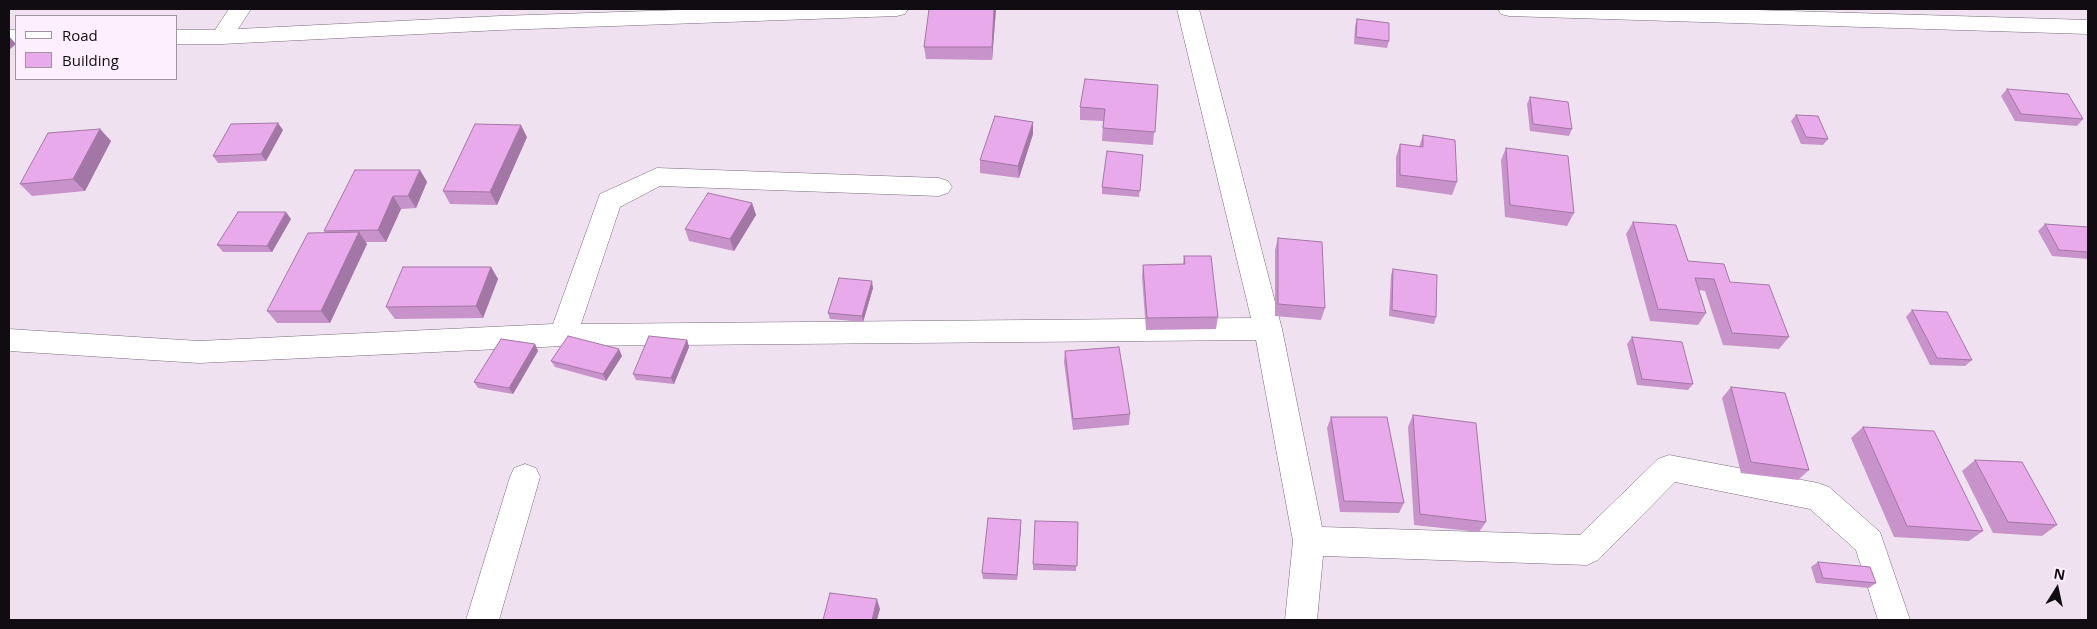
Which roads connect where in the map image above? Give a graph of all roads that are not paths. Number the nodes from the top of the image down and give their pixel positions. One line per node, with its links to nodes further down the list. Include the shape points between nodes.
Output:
1 (240, 9): 7 (street)
2 (897, 9): 7 (street)
3 (1188, 9): 9 (street)
4 (1509, 9): 5 (street)
5 (2088, 27)
6 (178, 37): 7 (street)
7 (222, 37)
8 (939, 187): 10 (street, via 657,177 609,201)
9 (1268, 329): 10 (street); 13 (street)
10 (564, 336): 11 (street, via 199,352)
11 (9, 340)
12 (525, 477): 14 (street)
13 (1309, 541): 15 (street); 16 (street, via 1587,550 1669,468 1818,497 1869,542)
14 (482, 620)
15 (1301, 620)
16 (1894, 620)

